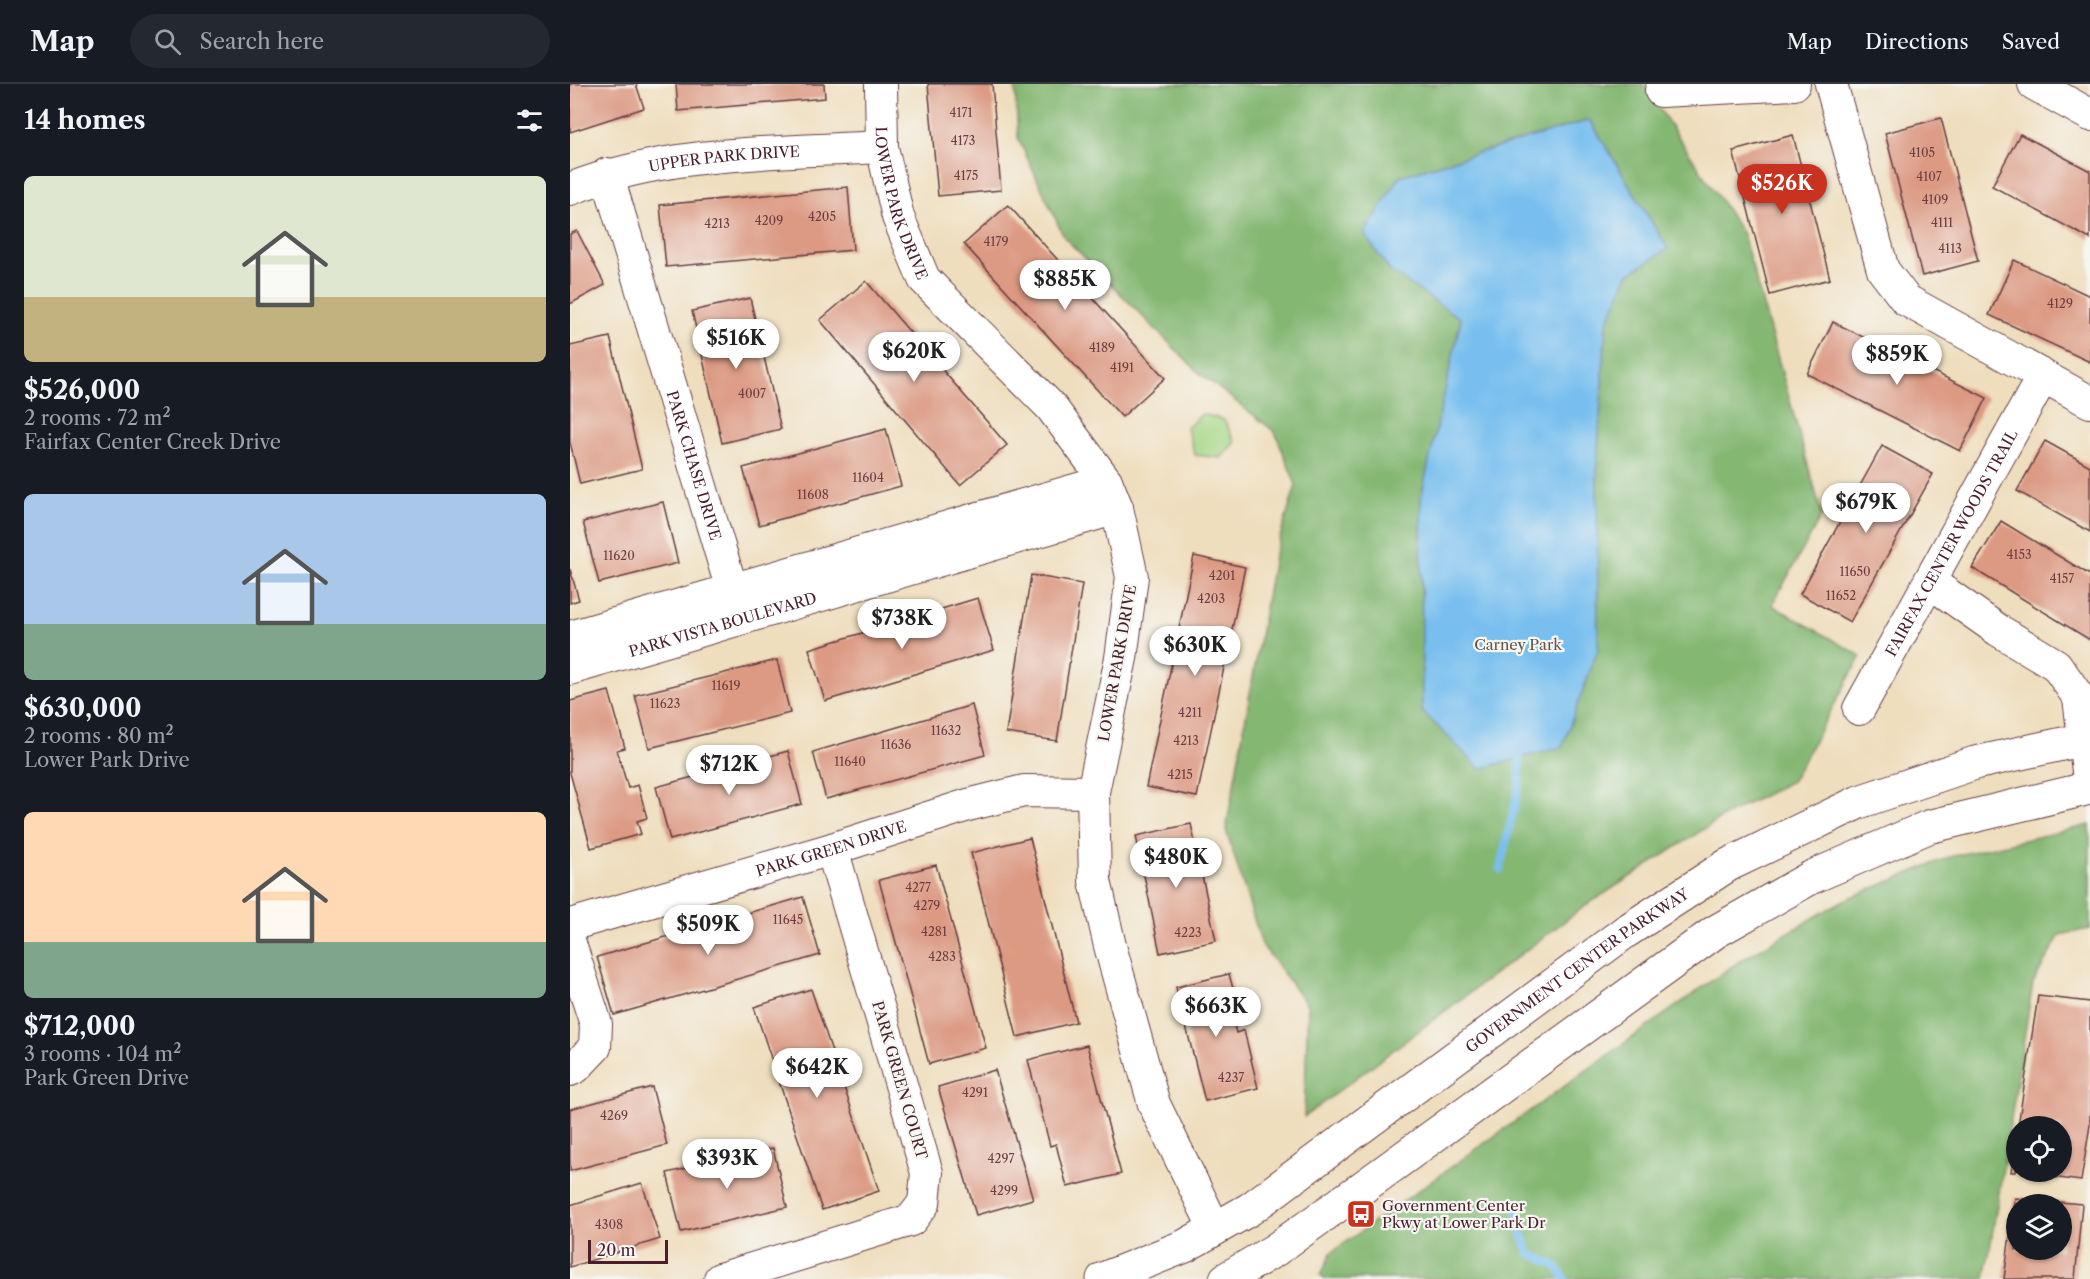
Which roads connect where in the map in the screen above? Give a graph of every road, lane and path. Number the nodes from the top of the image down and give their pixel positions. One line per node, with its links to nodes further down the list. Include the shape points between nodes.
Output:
1 (882, 84): 7 (street, LOWER PARK DRIVE)
2 (1794, 84): 5 (street)
3 (1831, 84): 10 (street, via 1883,270 1906,300)
4 (2034, 84): 6 (street)
5 (1661, 91)
6 (2090, 115)
7 (882, 147): 8 (street, UPPER PARK DRIVE, via 684,159); 12 (street, LOWER PARK DRIVE, via 898,217 924,279 1051,407)
8 (608, 174): 9 (street, UPPER PARK DRIVE); 14 (street, PARK CHASE DRIVE)
9 (570, 189)
10 (2043, 376): 11 (street); 13 (street, FAIRFAX CENTER WOODS TRAIL)
11 (2090, 402)
12 (1111, 495): 14 (street, PARK VISTA BOULEVARD); 20 (street, LOWER PARK DRIVE, via 1132,577 1121,658)
13 (1930, 582): 17 (street, FAIRFAX CENTER WOODS TRAIL); 18 (street, via 2056,665 2079,698)
14 (737, 604): 15 (street, PARK VISTA BOULEVARD); 16 (street, PARK VISTA BOULEVARD)
15 (570, 637)
16 (570, 669)
17 (1859, 709)
18 (2087, 738): 19 (street); 25 (street, GOVERNMENT CENTER PARKWAY, via 1975,763 1859,802 1728,865 1625,933 1250,1209)
19 (2090, 788): 26 (street, via 1928,827 1812,877 1715,932 1647,978 1500,1090 1275,1250)
20 (1093, 792): 21 (street, PARK GREEN DRIVE, via 1024,791); 25 (street, LOWER PARK DRIVE, via 1095,880 1154,1104)
21 (832, 849): 22 (street, PARK GREEN DRIVE); 27 (street, PARK GREEN COURT, via 927,1173 924,1203 911,1220)
22 (570, 925)
23 (570, 944): 24 (street, via 596,1024 595,1047)
24 (570, 1070)
25 (1215, 1229): 26 (street); 28 (street, GOVERNMENT CENTER PARKWAY, via 1182,1247)
26 (1232, 1276)
27 (720, 1279)
28 (1102, 1279)

